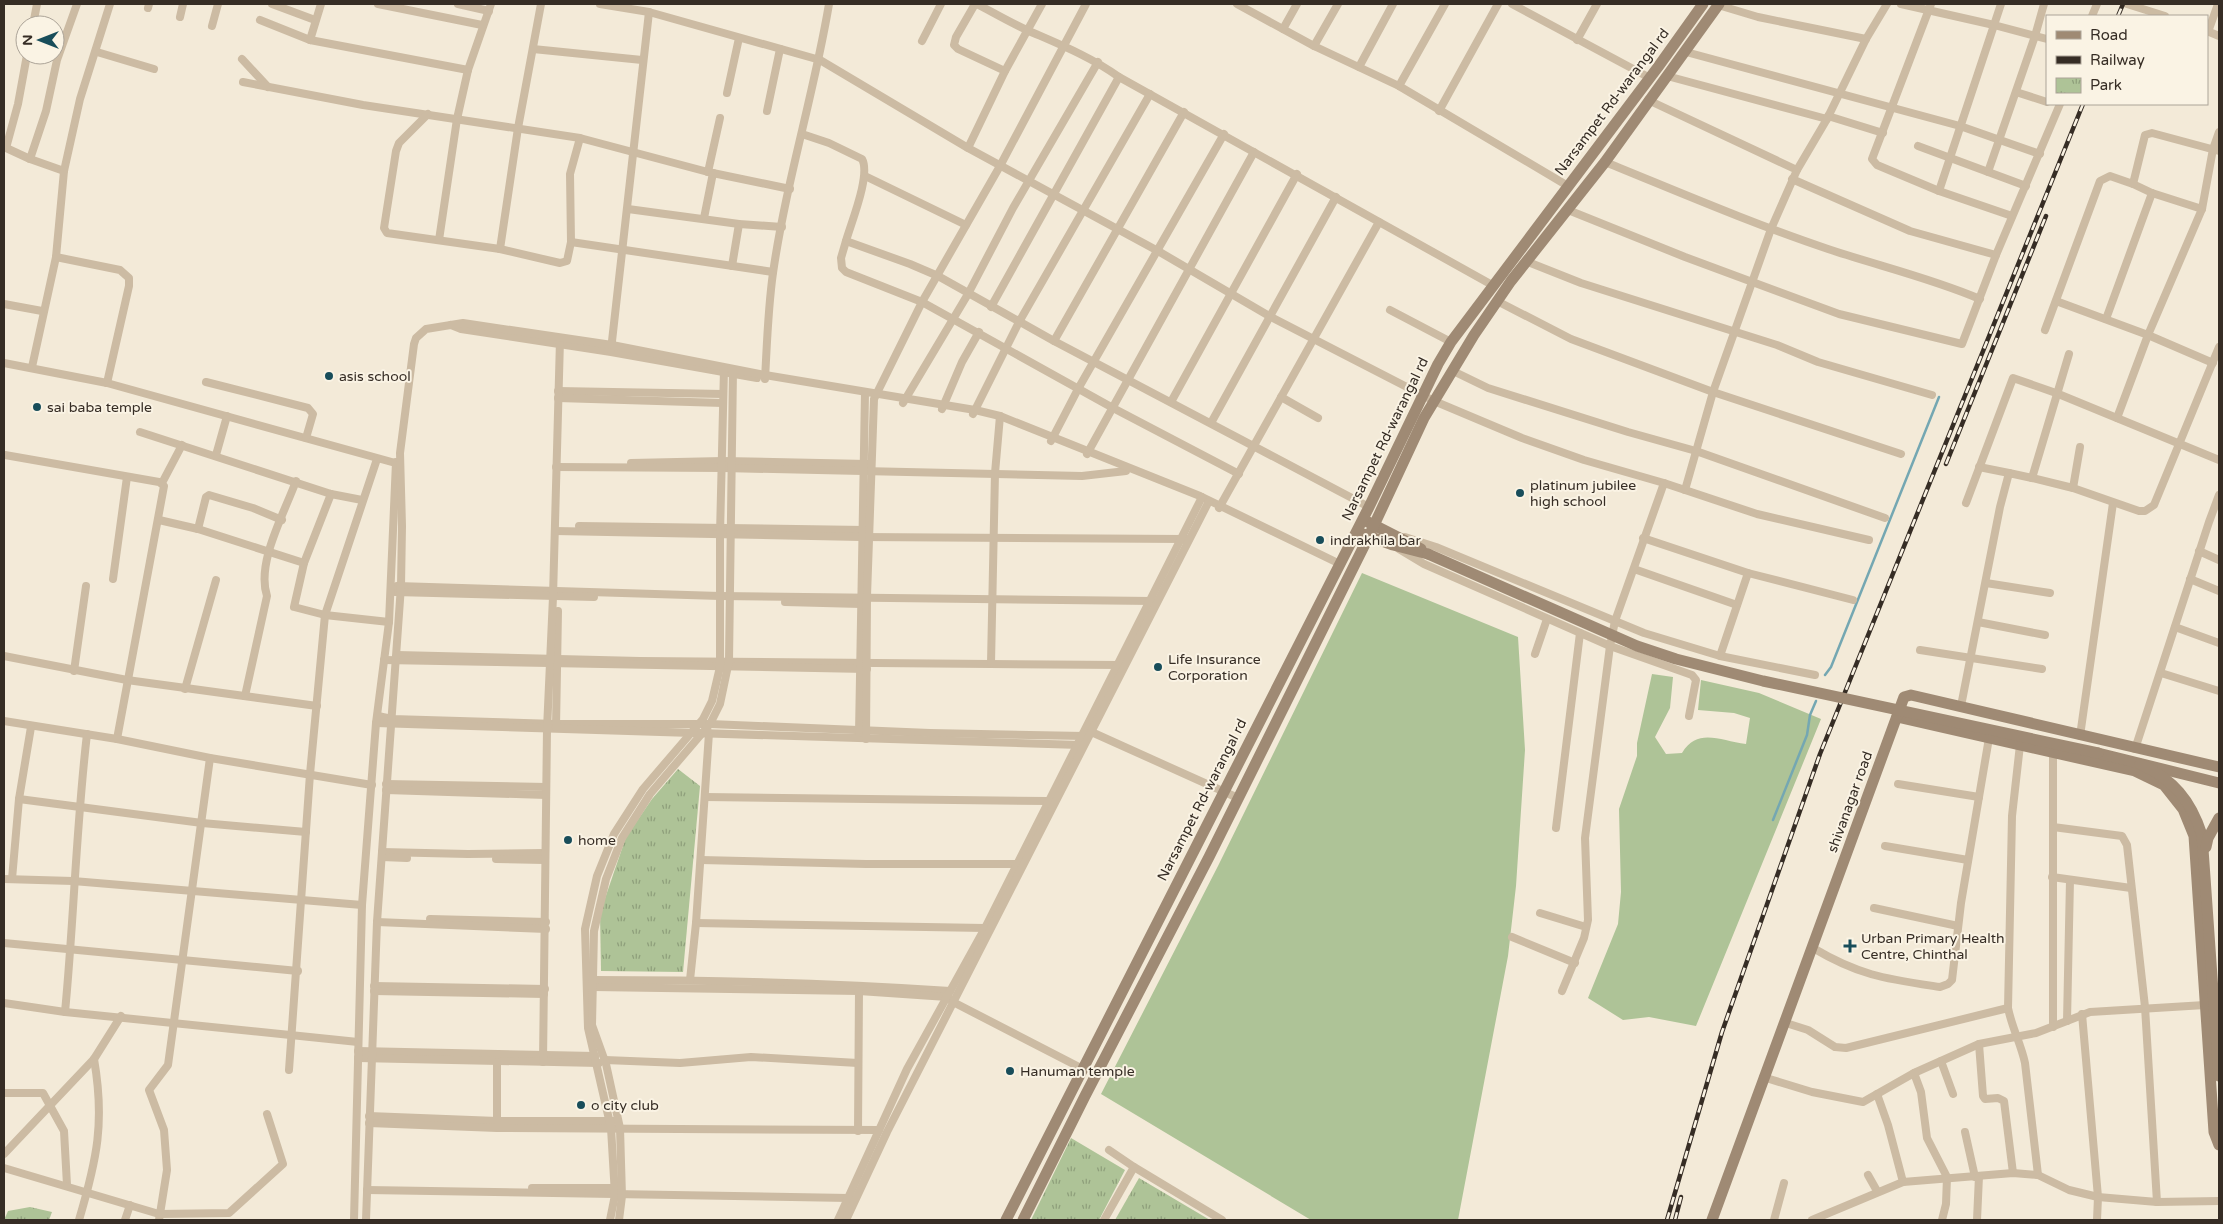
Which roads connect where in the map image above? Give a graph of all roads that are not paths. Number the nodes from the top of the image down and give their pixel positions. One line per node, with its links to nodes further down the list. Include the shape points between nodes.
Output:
1 (76, 4): 104 (street)
2 (110, 4): 56 (street)
3 (183, 4): 36 (street)
4 (218, 4): 41 (street)
5 (272, 4): 38 (street)
6 (320, 4): 38 (street)
7 (378, 4): 40 (street)
8 (458, 4): 32 (street)
9 (542, 4): 55 (street)
10 (600, 4): 34 (street)
11 (829, 4): 60 (street)
12 (941, 4): 51 (street)
13 (976, 4): 44 (street); 66 (street, via 954,45)
14 (1042, 4): 44 (street)
15 (1086, 4): 52 (street)
16 (1297, 4): 42 (street)
17 (1338, 4): 53 (street)
18 (1393, 4): 63 (street)
19 (1445, 4): 71 (street)
20 (1498, 4): 82 (street)
21 (1512, 4): 50 (street)
22 (1597, 4): 50 (street)
23 (1703, 4): 69 (street, Narsampet Rd-warangal rd)
24 (1718, 4): 47 (street, via 1758,17); 57 (street, Narsampet Rd-warangal rd)
25 (1887, 4): 47 (street)
26 (1901, 4): 33 (street)
27 (2001, 4): 39 (street)
28 (2044, 4): 45 (street)
29 (2127, 4): 35 (street)
30 (2218, 4): 43 (street)
31 (1241, 5): 42 (street)
32 (490, 7): 40 (street)
33 (1930, 7): 39 (street); 80 (street)
34 (649, 12): 46 (street); 59 (street)
35 (2163, 15)
36 (180, 17)
37 (260, 20): 49 (street)
38 (315, 20): 49 (street)
39 (1994, 24): 45 (street); 88 (street)
40 (482, 25): 65 (street)
41 (212, 26)
42 (1283, 29): 53 (street)
43 (2208, 29)
44 (1028, 31): 52 (street); 66 (street)
45 (2035, 36): 48 (street); 73 (street)
46 (739, 38): 54 (street); 74 (street)
47 (1866, 39): 76 (street)
48 (2046, 39)
49 (310, 40): 65 (street)
50 (1577, 40): 69 (street)
51 (922, 41)
52 (1064, 44): 61 (street); 106 (street)
53 (1314, 46): 63 (street)
54 (780, 48): 60 (street); 81 (street)
55 (533, 49): 59 (street); 89 (street)
56 (97, 52): 64 (street); 108 (street, via 80,99)
57 (1686, 52): 67 (street, Narsampet Rd-warangal rd); 76 (street)
58 (242, 60): 72 (street)
59 (642, 60): 100 (street)
60 (820, 60): 92 (street); 98 (street)
61 (1098, 62): 68 (street); 114 (street)
62 (25, 65): 97 (street)
63 (1359, 67): 71 (street)
64 (154, 69)
65 (468, 70): 87 (street)
66 (1005, 71): 98 (street)
67 (1667, 76): 77 (street, Narsampet Rd-warangal rd); 86 (street)
68 (1119, 77): 75 (street); 121 (street)
69 (1650, 78): 116 (street, Narsampet Rd-warangal rd)
70 (243, 82): 72 (street)
71 (1399, 86): 82 (street)
72 (268, 88): 84 (street)
73 (2016, 92): 78 (street); 95 (street)
74 (727, 93)
75 (1150, 94): 83 (street); 125 (street)
76 (1838, 94): 80 (street); 86 (street)
77 (1648, 100): 105 (street, Narsampet Rd-warangal rd); 107 (street)
78 (2046, 102)
79 (2057, 105): 102 (street)
80 (1893, 108): 88 (street); 91 (street)
81 (767, 111)
82 (1439, 111): 116 (street)
83 (1184, 112): 93 (street); 133 (street)
84 (428, 114): 87 (street); 135 (street, via 396,151 384,228 390,234)
85 (720, 118): 110 (street)
86 (1827, 118): 91 (street); 107 (street)
87 (457, 119): 89 (street); 135 (street)
88 (1960, 126): 95 (street); 103 (street)
89 (518, 128): 94 (street); 138 (street)
90 (2219, 132): 99 (street)
91 (1883, 133): 119 (street, via 1872,156 1873,162)
92 (802, 134): 112 (street, via 862,159); 118 (street)
93 (1224, 134): 101 (street); 140 (street)
94 (580, 138): 100 (street); 137 (street, via 570,174)
95 (2000, 140): 102 (street); 109 (street)
96 (1918, 146): 103 (street)
97 (5, 147): 104 (street)
98 (968, 148): 106 (street)
99 (2216, 150): 115 (street, via 2146,134); 124 (street)
100 (633, 152): 110 (street); 123 (street)
101 (1254, 152): 111 (street); 145 (street)
102 (2040, 154): 117 (street)
103 (1950, 158): 109 (street); 119 (street)
104 (30, 159): 108 (street)
105 (1605, 162): 126 (street, Narsampet Rd-warangal rd); 134 (street)
106 (1000, 166): 114 (street); 131 (street)
107 (1797, 170): 113 (street)
108 (64, 171): 142 (street)
109 (1988, 172): 117 (street)
110 (711, 173): 118 (street); 128 (street)
111 (1297, 174): 122 (street); 150 (street)
112 (865, 176): 131 (street); 136 (street)
113 (1792, 179): 134 (street); 141 (street, via 1910,231)
114 (1029, 180): 121 (street); 151 (street)
115 (2133, 184): 120 (street); 155 (street, via 2110,176 2100,181)
116 (1568, 186): 149 (street, Narsampet Rd-warangal rd)
117 (2026, 186): 127 (street)
118 (790, 189): 132 (street)
119 (1939, 191): 127 (street)
120 (2152, 192): 124 (street); 162 (street)
121 (1055, 194): 125 (street); 157 (street)
122 (1336, 197): 129 (street); 160 (street)
123 (628, 209): 128 (street); 139 (street)
124 (2202, 209): 167 (street)
125 (1084, 210): 133 (street); 163 (street)
126 (1568, 210): 143 (street, Narsampet Rd-warangal rd); 148 (street)
127 (2012, 216): 141 (street)
128 (704, 218): 130 (street)
129 (1379, 222): 149 (street); 168 (street)
130 (738, 224): 132 (street); 144 (street)
131 (966, 225): 147 (street)
132 (782, 227): 146 (street)
133 (1117, 228): 140 (street); 169 (street)
134 (1771, 229): 148 (street); 152 (street)
135 (439, 240): 138 (street)
136 (846, 241): 147 (street); 154 (street, via 841,258 846,272)
137 (571, 242): 138 (street, via 567,261 562,263); 139 (street)
138 (500, 248)
139 (622, 248): 144 (street); 174 (street)
140 (1158, 251): 145 (street); 176 (street)
141 (1996, 256): 152 (street)
142 (56, 258): 159 (street); 186 (street, via 120,270 129,278 130,286)
143 (1528, 262): 153 (street, Narsampet Rd-warangal rd); 166 (street, via 1581,283)
144 (732, 266): 146 (street)
145 (1190, 269): 150 (street); 184 (street)
146 (773, 272): 183 (street)
147 (938, 276): 151 (street); 154 (street)
148 (1751, 280): 152 (street, via 1839,314 1962,344); 166 (street)
149 (1494, 286): 171 (street, Narsampet Rd-warangal rd)
150 (1231, 293): 160 (street); 198 (street)
151 (968, 294): 157 (street); 161 (street)
152 (1980, 299)
153 (1498, 301): 182 (street, Narsampet Rd-warangal rd); 188 (street, via 1572,339)
154 (922, 302): 161 (street); 194 (street)
155 (2056, 302): 162 (street); 164 (street)
156 (4, 304): 159 (street)
157 (991, 307): 163 (street)
158 (1390, 310): 171 (street)
159 (42, 311): 179 (street)
160 (1271, 317): 168 (street); 207 (street)
161 (952, 318): 165 (street); 197 (street)
162 (2106, 319): 167 (street)
163 (1019, 322): 169 (street); 173 (street)
164 (2045, 330)
165 (979, 332): 173 (street); 200 (street)
166 (1732, 332): 188 (street); 193 (street, via 1777,345 1818,362)
167 (2148, 335): 177 (street); 206 (street)
168 (1314, 338): 192 (street); 195 (street)
169 (1054, 341): 176 (street)
170 (562, 342): 174 (street); 190 (street); 222 (street, via 461,329 448,324 426,329 416,338)
171 (1451, 342): 192 (street, Narsampet Rd-warangal rd)
172 (2219, 347): 177 (street)
173 (1006, 348): 187 (street); 202 (street)
174 (611, 349): 180 (street)
175 (2068, 354): 189 (street)
176 (1095, 362): 184 (street); 187 (street)
177 (2213, 362): 211 (street)
178 (4, 363): 179 (street)
179 (32, 367): 186 (street)
180 (724, 370): 181 (street); 196 (street)
181 (732, 371): 183 (street); 224 (street)
182 (1453, 371): 199 (street, Narsampet Rd-warangal rd); 215 (street, via 1488,388)
183 (765, 377): 191 (street)
184 (1128, 380): 198 (street); 201 (street)
185 (206, 382): 209 (street, via 308,408 312,414)
186 (108, 384): 203 (street)
187 (1078, 389): 201 (street); 210 (street)
188 (1713, 392): 215 (street); 217 (street)
189 (2056, 393): 206 (street); 226 (street, via 2013,378); 233 (street)
190 (561, 394): 196 (street); 225 (street)
191 (864, 395): 194 (street); 227 (street)
192 (1422, 395): 199 (street); 245 (street, Narsampet Rd-warangal rd)
193 (1932, 395)
194 (875, 397): 197 (street); 227 (street)
195 (1281, 397): 205 (street); 213 (street)
196 (723, 398): 223 (street)
197 (903, 401): 200 (street)
198 (1171, 402): 207 (street)
199 (1434, 402): 236 (street, via 1584,460); 251 (street, Narsampet Rd-warangal rd)
200 (943, 407): 202 (street)
201 (1113, 408): 216 (street); 231 (street)
202 (974, 413): 204 (street)
203 (227, 416): 209 (street); 218 (street)
204 (999, 418): 210 (street); 229 (street)
205 (1318, 418)
206 (2117, 418): 211 (street)
207 (1211, 423): 213 (street)
208 (140, 432): 212 (street)
209 (306, 438): 220 (street)
210 (1052, 440): 216 (street)
211 (2178, 444): 221 (street); 244 (street, via 2154,505 2139,511)
212 (182, 445): 218 (street); 235 (street)
213 (1253, 447): 231 (street); 245 (street)
214 (2080, 447): 237 (street)
215 (1696, 450): 238 (street); 247 (street)
216 (1087, 454): 228 (street); 241 (street)
217 (1901, 454)
218 (216, 455): 234 (street)
219 (5, 456): 232 (street)
220 (377, 459): 222 (street); 240 (street)
221 (2219, 460)
222 (398, 464): 277 (street); 278 (street, via 402,526)
223 (722, 464): 224 (street); 225 (street); 254 (street)
224 (731, 465): 227 (street); 255 (street)
225 (559, 466): 252 (street)
226 (1979, 467): 230 (street); 243 (street)
227 (867, 468): 229 (street); 257 (street)
228 (1126, 472): 229 (street, via 1082,476); 241 (street)
229 (995, 473): 259 (street)
230 (2009, 473): 233 (street); 275 (street)
231 (1239, 474): 246 (street)
232 (127, 476): 235 (street); 272 (street)
233 (2032, 478): 237 (street)
234 (296, 481): 239 (street); 250 (street)
235 (162, 483): 249 (street, via 164,492)
236 (1664, 483): 238 (street); 260 (street)
237 (2073, 488): 244 (street)
238 (1685, 490): 264 (street, via 1756,514)
239 (331, 494): 240 (street); 268 (street)
240 (362, 500): 290 (street)
241 (1204, 501): 246 (street); 261 (street); 262 (street)
242 (2218, 501): 266 (street)
243 (1966, 503)
244 (2114, 503): 336 (street)
245 (1369, 507): 248 (street, Narsampet Rd-warangal rd)
246 (1220, 508): 269 (street)
247 (1885, 518)
248 (1363, 519): 251 (street); 256 (street, Narsampet Rd-warangal rd)
249 (159, 520): 253 (street); 316 (street)
250 (282, 520): 253 (street, via 209,495); 265 (street)
251 (1374, 524): 258 (street, Narsampet Rd-warangal rd); 263 (street)
252 (558, 529): 254 (street); 281 (street)
253 (198, 530): 265 (street)
254 (720, 531): 255 (street); 282 (street)
255 (730, 531): 257 (street); 283 (street)
256 (1357, 531): 258 (street); 269 (street, Narsampet Rd-warangal rd)
257 (865, 534): 259 (street); 284 (street)
258 (1369, 536): 263 (street); 356 (street, Narsampet Rd-warangal rd)
259 (994, 537): 261 (street); 285 (street)
260 (1643, 538): 270 (street); 271 (street)
261 (1180, 539): 262 (street); 288 (street)
262 (1189, 539): 286 (street)
263 (1395, 540): 291 (street, via 1424,564); 292 (street, via 1436,547); 345 (street, bridge, via 1637,646 1676,659)
264 (1869, 540)
265 (268, 551): 268 (street); 319 (street, via 263,584 267,596)
266 (2199, 551): 267 (street); 273 (street)
267 (2219, 560)
268 (304, 563): 290 (street, via 294,607)
269 (1339, 566): 353 (street, Narsampet Rd-warangal rd)
270 (1634, 569): 289 (street); 292 (street)
271 (1748, 573): 287 (street); 289 (street)
272 (113, 579)
273 (2190, 579): 279 (street); 295 (street)
274 (216, 580): 317 (street)
275 (1986, 583): 280 (street); 294 (street)
276 (86, 586): 313 (street)
277 (391, 589): 278 (street); 293 (street)
278 (401, 590): 281 (street); 305 (street)
279 (2219, 591)
280 (2050, 592)
281 (556, 594): 282 (street); 307 (street)
282 (719, 598): 283 (street); 309 (street)
283 (728, 598): 284 (street); 309 (street)
284 (863, 599): 285 (street); 311 (street)
285 (992, 600): 288 (street); 308 (street)
286 (1158, 600): 288 (street); 310 (street)
287 (1854, 600)
288 (1148, 601): 310 (street)
289 (1737, 605): 303 (street)
290 (325, 615): 293 (street); 320 (street)
291 (1547, 619): 296 (street); 301 (street)
292 (1615, 621): 299 (street); 303 (street)
293 (389, 622): 306 (street)
294 (1978, 622): 297 (street); 304 (street)
295 (2175, 627): 298 (street); 314 (street)
296 (1580, 633): 299 (street); 363 (street)
297 (2045, 635)
298 (2219, 643)
299 (1610, 646): 322 (street, via 1695,677); 386 (street, via 1585,838)
300 (1920, 650): 304 (street)
301 (1535, 654)
302 (4, 656): 313 (street)
303 (1720, 656): 315 (street)
304 (1970, 657): 312 (street); 321 (street)
305 (397, 658): 306 (street); 307 (street); 326 (street)
306 (384, 660): 324 (street)
307 (554, 661): 309 (street); 330 (street)
308 (991, 662): 310 (street); 311 (street)
309 (724, 664): 311 (street); 327 (street, via 720,704); 328 (street, via 712,701)
310 (1120, 665): 335 (street)
311 (863, 666): 331 (street)
312 (2042, 669)
313 (74, 671): 316 (street)
314 (2161, 673): 318 (street); 342 (street)
315 (1815, 675)
316 (127, 680): 317 (street); 338 (street)
317 (185, 689): 319 (street)
318 (2219, 691)
319 (245, 696): 320 (street)
320 (317, 706): 347 (street)
321 (1962, 706): 323 (street, shivanagar road, via 1907,695); 336 (street, shivanagar road)
322 (1688, 716)
323 (1897, 717): 337 (street); 390 (street, shivanagar road)
324 (377, 720): 326 (street); 350 (street)
325 (4, 721): 329 (street)
326 (391, 722): 330 (street); 351 (street)
327 (710, 724): 328 (street); 331 (street); 333 (street)
328 (698, 725): 330 (street); 332 (street)
329 (31, 727): 334 (street); 357 (street)
330 (551, 727): 332 (street); 352 (street)
331 (862, 730): 335 (street); 339 (street)
332 (691, 733): 333 (street); 422 (street, via 638,796 614,834 597,876 585,929 588,1028)
333 (707, 733): 339 (street); 355 (street); 396 (street, via 650,794 622,838 606,878 594,930)
334 (87, 734): 338 (street); 359 (street)
335 (1087, 734): 340 (street); 353 (street)
336 (2080, 736): 342 (street, shivanagar road)
337 (1990, 738): 341 (street); 354 (street)
338 (117, 739): 344 (street)
339 (863, 739): 340 (street)
340 (1080, 745): 358 (street); 403 (street)
341 (2020, 745): 343 (street); 406 (street, via 2012,816)
342 (2135, 749): 346 (street, shivanagar road)
343 (2053, 751): 362 (street); 404 (street, via 2135,771 2164,785 2183,809 2194,836)
344 (210, 758): 347 (street); 361 (street)
345 (2140, 764): 348 (street); 367 (street, via 2158,772 2187,799 2202,834)
346 (2219, 767)
347 (310, 774): 350 (street); 364 (street)
348 (2219, 783)
349 (1898, 784): 354 (street)
350 (372, 785): 379 (street)
351 (386, 787): 352 (street); 366 (street)
352 (546, 791): 368 (street)
353 (1223, 793): 356 (street); 428 (street, Narsampet Rd-warangal rd)
354 (1979, 797): 370 (street)
355 (705, 798): 358 (street); 369 (street)
356 (1238, 798): 478 (street, Narsampet Rd-warangal rd)
357 (19, 800): 359 (street); 373 (street)
358 (1048, 801): 371 (street)
359 (78, 805): 361 (street); 375 (street)
360 (2219, 818): 367 (street, via 2208,838)
361 (202, 823): 364 (street); 377 (street)
362 (2053, 827): 372 (street); 376 (street, via 2122,836 2127,845)
363 (1556, 828)
364 (306, 832): 378 (street)
365 (1885, 846): 370 (street)
366 (382, 854): 368 (street); 382 (street)
367 (2205, 854): 430 (street)
368 (545, 856): 384 (street)
369 (700, 860): 371 (street); 383 (street)
370 (1968, 860): 385 (street)
371 (1017, 864): 387 (street)
372 (2052, 877): 374 (street); 413 (street)
373 (8, 879): 375 (street)
374 (2070, 880): 376 (street); 410 (street)
375 (73, 881): 377 (street); 391 (street)
376 (2131, 888): 405 (street)
377 (191, 890): 378 (street); 392 (street)
378 (302, 900): 379 (street); 394 (street)
379 (362, 905): 416 (street)
380 (1874, 908): 385 (street)
381 (1540, 913): 386 (street)
382 (378, 920): 384 (street); 397 (street)
383 (696, 923): 387 (street); 395 (street)
384 (546, 926): 400 (street)
385 (1958, 926): 390 (street, via 1952,980 1940,987 1862,973)
386 (1586, 927): 393 (street)
387 (985, 928): 401 (street)
388 (1512, 937): 393 (street)
389 (4, 943): 391 (street)
390 (1813, 948): 412 (street, shivanagar road)
391 (71, 949): 392 (street); 407 (street)
392 (182, 962): 394 (street); 411 (street)
393 (1574, 963): 399 (street)
394 (298, 972): 414 (street)
395 (690, 980): 396 (street); 401 (street, via 860,985)
396 (593, 984): 398 (street); 425 (street, via 592,1025)
397 (374, 988): 400 (street); 419 (street)
398 (859, 990): 401 (street); 426 (street)
399 (1562, 991)
400 (545, 992): 421 (street)
401 (948, 994): 403 (street); 443 (street, via 907,1069)
402 (4, 1003): 407 (street)
403 (955, 1003): 428 (street); 476 (street, via 887,1132)
404 (2205, 1005): 405 (street); 446 (street, via 2214,1132)
405 (2145, 1007): 408 (street); 466 (street)
406 (2008, 1008): 412 (street, via 1846,1048); 415 (street)
407 (65, 1012): 409 (street)
408 (2082, 1014): 410 (street); 463 (street)
409 (121, 1016): 411 (street); 420 (street)
410 (2067, 1021): 413 (street)
411 (174, 1023): 414 (street); 468 (street, via 168,1065 149,1090 164,1130 167,1170)
412 (1786, 1023): 431 (street, shivanagar road)
413 (2053, 1027): 415 (street)
414 (291, 1036): 416 (street); 427 (street)
415 (2014, 1036): 417 (street); 453 (street, via 2022,1048 2025,1063)
416 (358, 1042): 418 (street)
417 (1979, 1044): 423 (street); 451 (street, via 1983,1096 1985,1100 1998,1098 2004,1101)
418 (358, 1055): 419 (street); 471 (street)
419 (371, 1055): 421 (street); 424 (street); 439 (street)
420 (94, 1058): 434 (street); 461 (street, via 100,1091 100,1125)
421 (543, 1059): 422 (street); 424 (street)
422 (595, 1060): 425 (street); 441 (street)
423 (1941, 1060): 429 (street); 436 (street)
424 (497, 1062): 440 (street)
425 (605, 1062): 426 (street, via 680,1062 751,1057); 442 (street)
426 (858, 1063): 444 (street)
427 (290, 1070)
428 (1083, 1070): 477 (street, Narsampet Rd-warangal rd)
429 (1914, 1072): 435 (street); 455 (street, via 1921,1092 1927,1138)
430 (2219, 1076)
431 (1764, 1077): 435 (street, via 1856,1102); 481 (street, shivanagar road)
432 (4, 1093): 433 (street)
433 (43, 1093): 434 (street); 437 (street)
434 (61, 1094): 437 (street)
435 (1877, 1094): 456 (street)
436 (1954, 1094)
437 (50, 1106): 448 (street); 458 (street, via 64,1131)
438 (267, 1114): 468 (street, via 283,1164 229,1213)
439 (369, 1119): 440 (street); 459 (street)
440 (497, 1124): 441 (street)
441 (610, 1124): 442 (street); 462 (street)
442 (620, 1125): 444 (street); 462 (street)
443 (879, 1130): 444 (street); 464 (street)
444 (858, 1131)
445 (1965, 1132): 454 (street)
446 (2219, 1145)
447 (1109, 1150): 449 (street)
448 (4, 1154)
449 (1134, 1167): 479 (street); 480 (street)
450 (4, 1168): 458 (street)
451 (2012, 1173): 453 (street); 454 (street)
452 (1868, 1175): 460 (street)
453 (2038, 1175): 463 (street, via 2069,1190)
454 (1977, 1176): 455 (street); 485 (street)
455 (1947, 1177): 456 (street); 484 (street)
456 (1903, 1182): 460 (street)
457 (1784, 1183): 482 (street)
458 (67, 1185): 461 (street)
459 (367, 1188): 462 (street); 472 (street)
460 (1876, 1191): 483 (street)
461 (87, 1192): 467 (street); 469 (street)
462 (619, 1192): 464 (street); 473 (street); 474 (street)
463 (2098, 1197): 466 (street); 486 (street)
464 (849, 1198): 475 (street)
465 (2219, 1201): 466 (street)
466 (2158, 1202)
467 (130, 1205): 468 (street); 470 (street)
468 (159, 1217)
469 (79, 1220)
470 (125, 1220)
471 (354, 1220)
472 (366, 1220)
473 (610, 1220)
474 (619, 1220)
475 (838, 1220)
476 (846, 1220)
477 (1006, 1220)
478 (1023, 1220)
479 (1104, 1220)
480 (1222, 1220)
481 (1712, 1220)
482 (1774, 1220)
483 (1816, 1220)
484 (1942, 1220)
485 (1977, 1220)
486 (2097, 1220)

